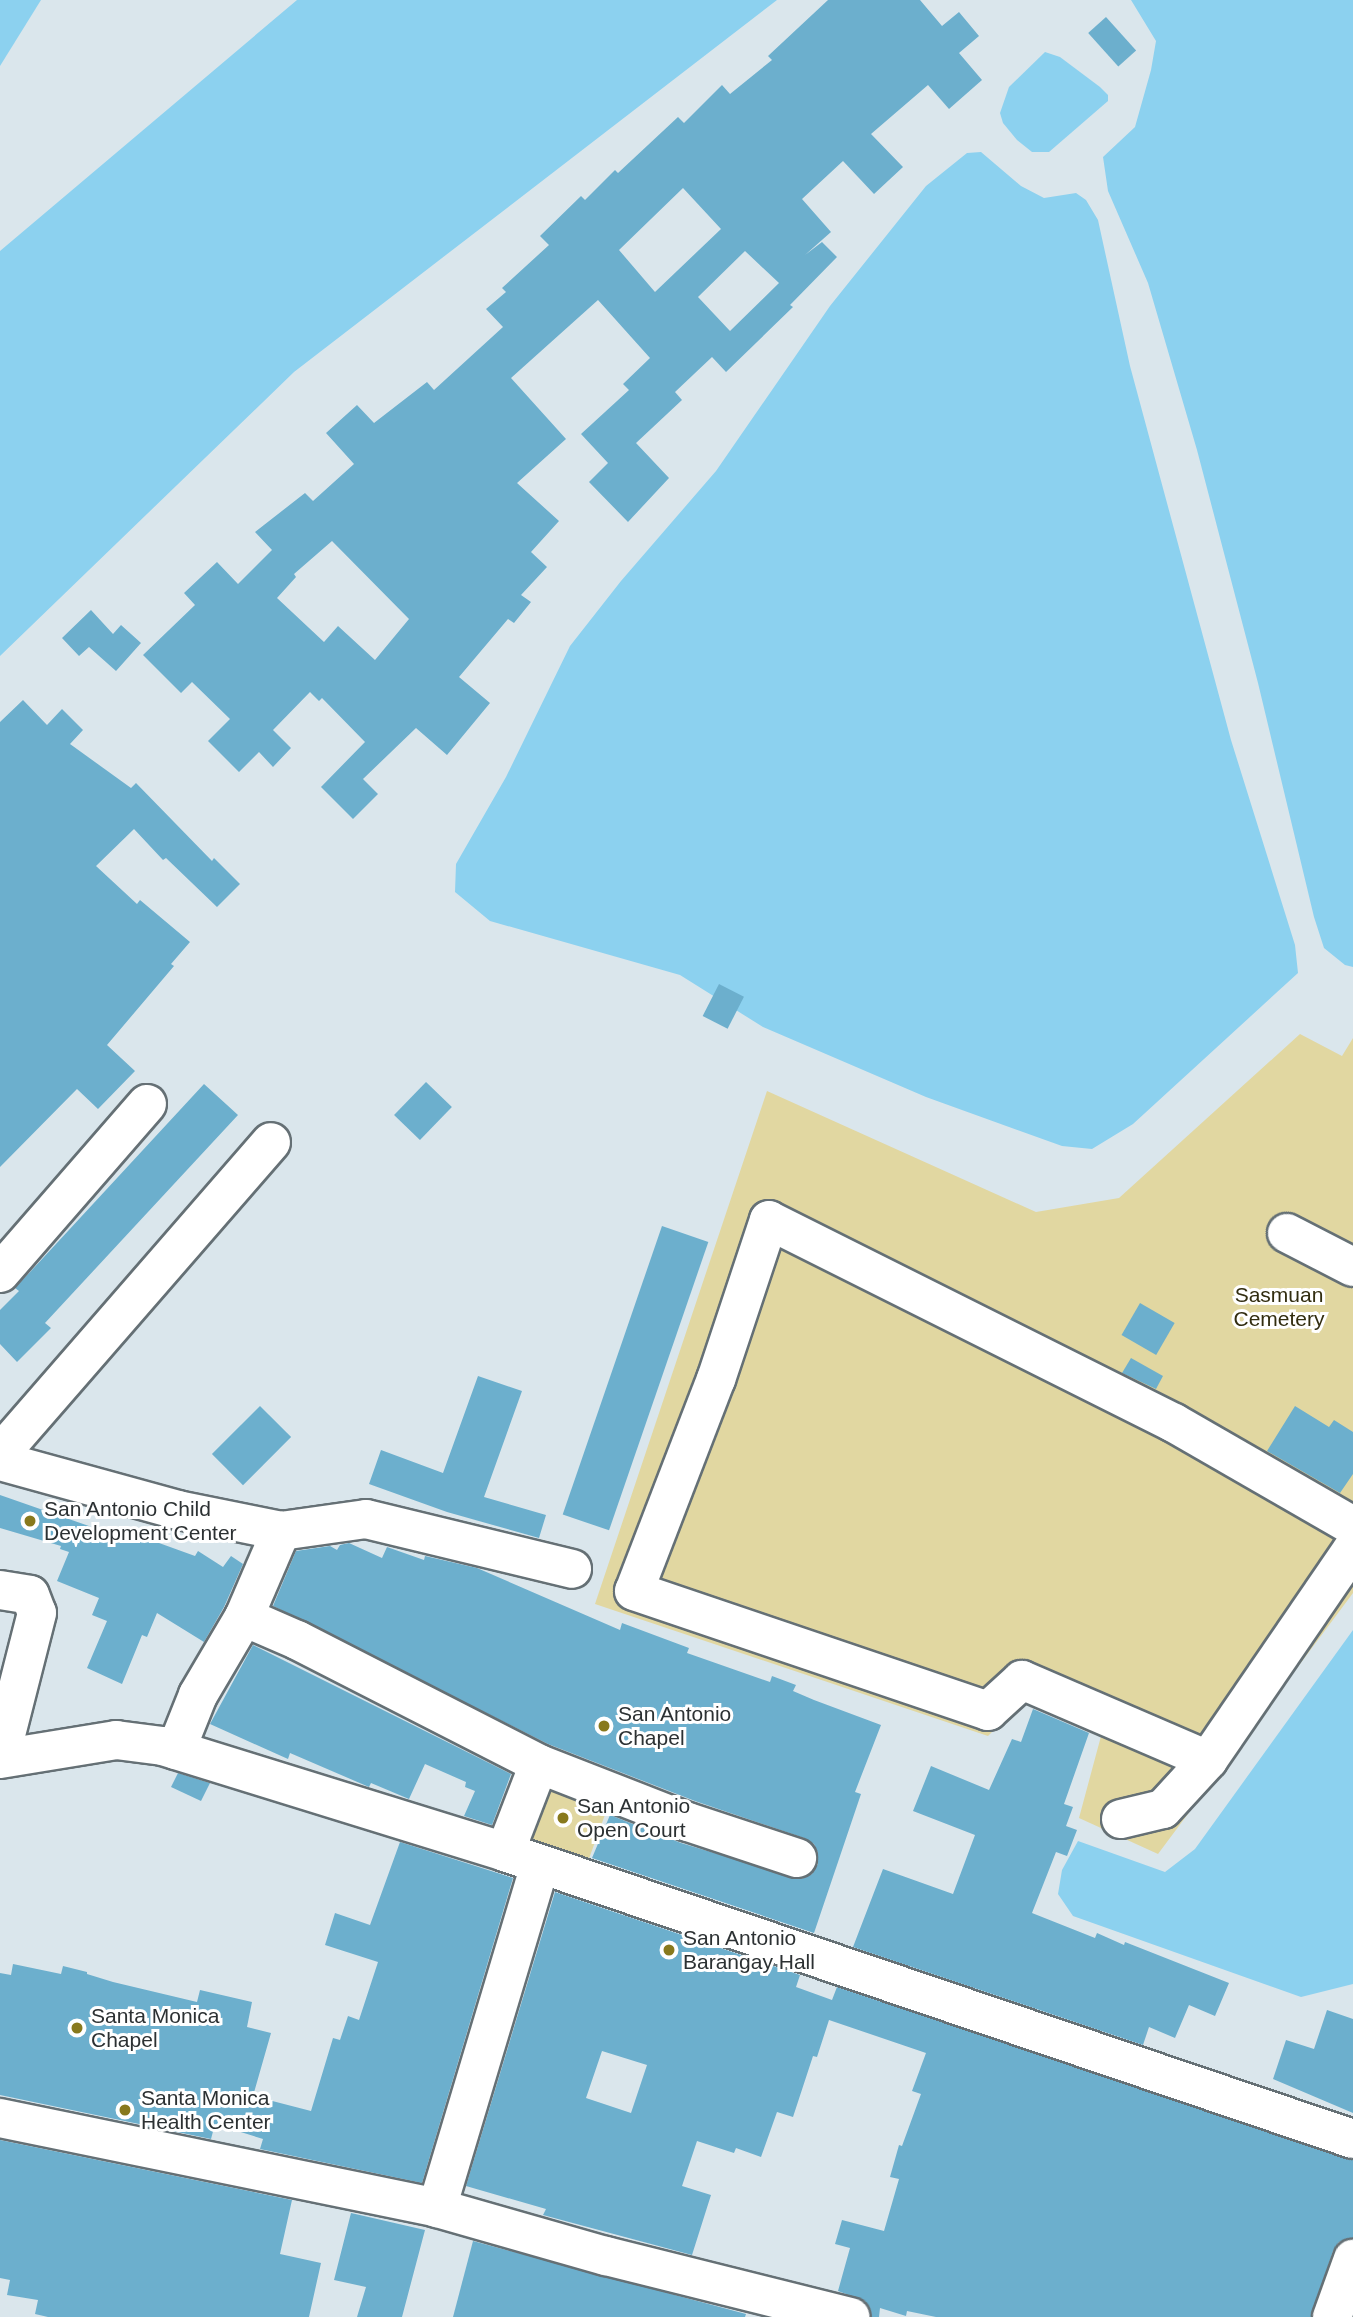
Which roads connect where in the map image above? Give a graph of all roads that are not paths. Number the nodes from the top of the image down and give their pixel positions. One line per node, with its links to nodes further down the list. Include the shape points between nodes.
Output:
1 (147, 1104): 5 (street)
2 (271, 1142): 6 (street)
3 (1287, 1233): 4 (street)
4 (1353, 1267)
5 (0, 1273)
6 (0, 1454)
7 (0, 1461): 9 (street, via 178,1510)
8 (1353, 1526): 16 (street, via 1174,1423 769,1220 716,1379 634,1591 988,1712 1022,1680)
9 (281, 1531): 11 (street, via 366,1519); 13 (street)
10 (1353, 1548): 16 (street)
11 (572, 1569)
12 (0, 1590): 15 (street, via 30,1595 37,1613)
13 (244, 1617): 14 (street); 17 (street)
14 (170, 1748): 15 (street, via 116,1740); 19 (street)
15 (0, 1758)
16 (1208, 1760): 18 (street, via 1163,1809)
17 (539, 1764): 19 (street); 20 (street)
18 (1121, 1819)
19 (505, 1852): 21 (street)
20 (797, 1858)
21 (540, 1865): 23 (street); 24 (street)
22 (0, 2118): 24 (street)
23 (1353, 2139)
24 (437, 2208): 26 (street)
25 (1353, 2259): 27 (street)
26 (850, 2317)
27 (1332, 2317)

